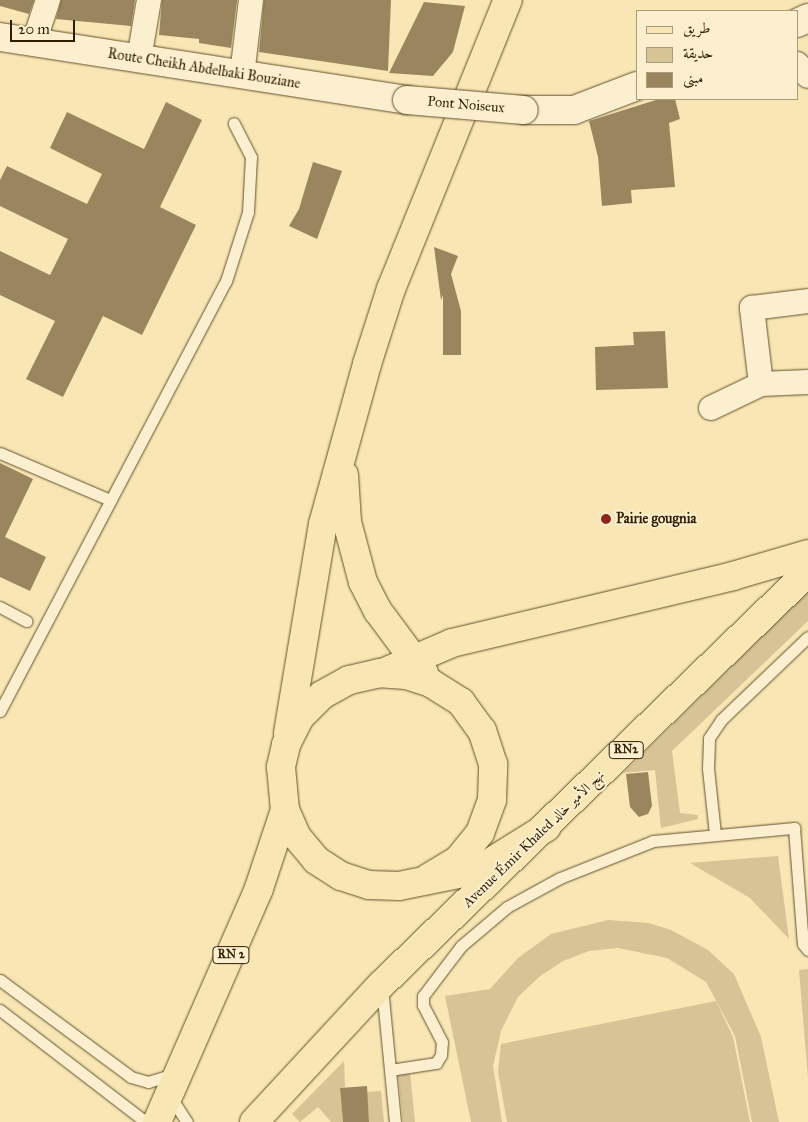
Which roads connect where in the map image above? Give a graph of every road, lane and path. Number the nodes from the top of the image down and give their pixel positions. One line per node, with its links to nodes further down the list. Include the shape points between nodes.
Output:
1 (48, 0): 6 (street)
2 (149, 0): 7 (street)
3 (251, 0): 9 (street)
4 (508, 0): 18 (main road, via 392,289)
5 (0, 37): 6 (street, Route Cheikh Abdelbaki Bouziane)
6 (34, 42): 7 (street, Route Cheikh Abdelbaki Bouziane)
7 (139, 59): 9 (street, Route Cheikh Abdelbaki Bouziane)
8 (798, 65): 10 (street)
9 (242, 75): 12 (street, Route Cheikh Abdelbaki Bouziane)
10 (808, 76)
11 (636, 86): 12 (street, Pont Noiseux, bridge, via 574,110 524,110)
12 (407, 100)
13 (234, 123): 20 (lane, via 251,157 248,212 226,281)
14 (808, 302): 16 (street, via 752,308)
15 (808, 382): 16 (street)
16 (761, 384): 17 (street)
17 (711, 408)
18 (344, 446): 24 (main road, via 347,522 363,582); 32 (main road, via 316,562)
19 (0, 453): 20 (lane)
20 (110, 500): 31 (lane)
21 (808, 554): 27 (main road, via 733,576)
22 (808, 572): 35 (main road, Avenue Émir Khaled نهج الأمير خالد / RN2)
23 (0, 607): 25 (lane)
24 (378, 611): 27 (main road, via 406,631); 28 (main road)
25 (26, 621)
26 (808, 637): 36 (lane, via 721,720 709,738 708,769)
27 (452, 643): 28 (main road)
28 (414, 659): 29 (main road); 30 (main road)
29 (380, 673): 30 (main road, via 406,675); 32 (main road, via 349,680 322,695 300,718)
30 (431, 683): 33 (main road, via 461,702 482,731 493,764)
31 (0, 712)
32 (286, 745): 34 (main road, via 280,789)
33 (492, 800): 37 (main road, Avenue Émir Khaled نهج الأمير خالد / RN2); 38 (main road, via 480,833 458,860)
34 (285, 810): 38 (main road, via 297,837 316,860 341,876 370,885 399,886); 44 (main road, RN 2, via 259,888)
35 (547, 827): 37 (main road, RN2); 39 (main road, Avenue Émir Khaled نهج الأمير خالد / RN2)
36 (715, 834): 40 (lane, via 794,828 803,944); 45 (lane, via 653,840 560,878 507,907 461,946 423,996 423,1005 442,1042 436,1063)
37 (478, 870): 38 (main road, RN2); 39 (main road, Avenue Émir Khaled نهج الأمير خالد / RN2)
38 (428, 878)
39 (442, 925): 42 (main road)
40 (808, 950)
41 (0, 980): 46 (lane, via 121,1071)
42 (382, 984): 45 (lane); 51 (main road)
43 (0, 1010): 48 (lane)
44 (184, 1068): 46 (lane); 47 (main road, RN 2)
45 (390, 1070): 52 (lane)
46 (148, 1082): 47 (lane)
47 (171, 1097): 49 (main road, RN 2); 50 (lane)
48 (146, 1122)
49 (158, 1122)
50 (187, 1122)
51 (254, 1122)
52 (395, 1122)

